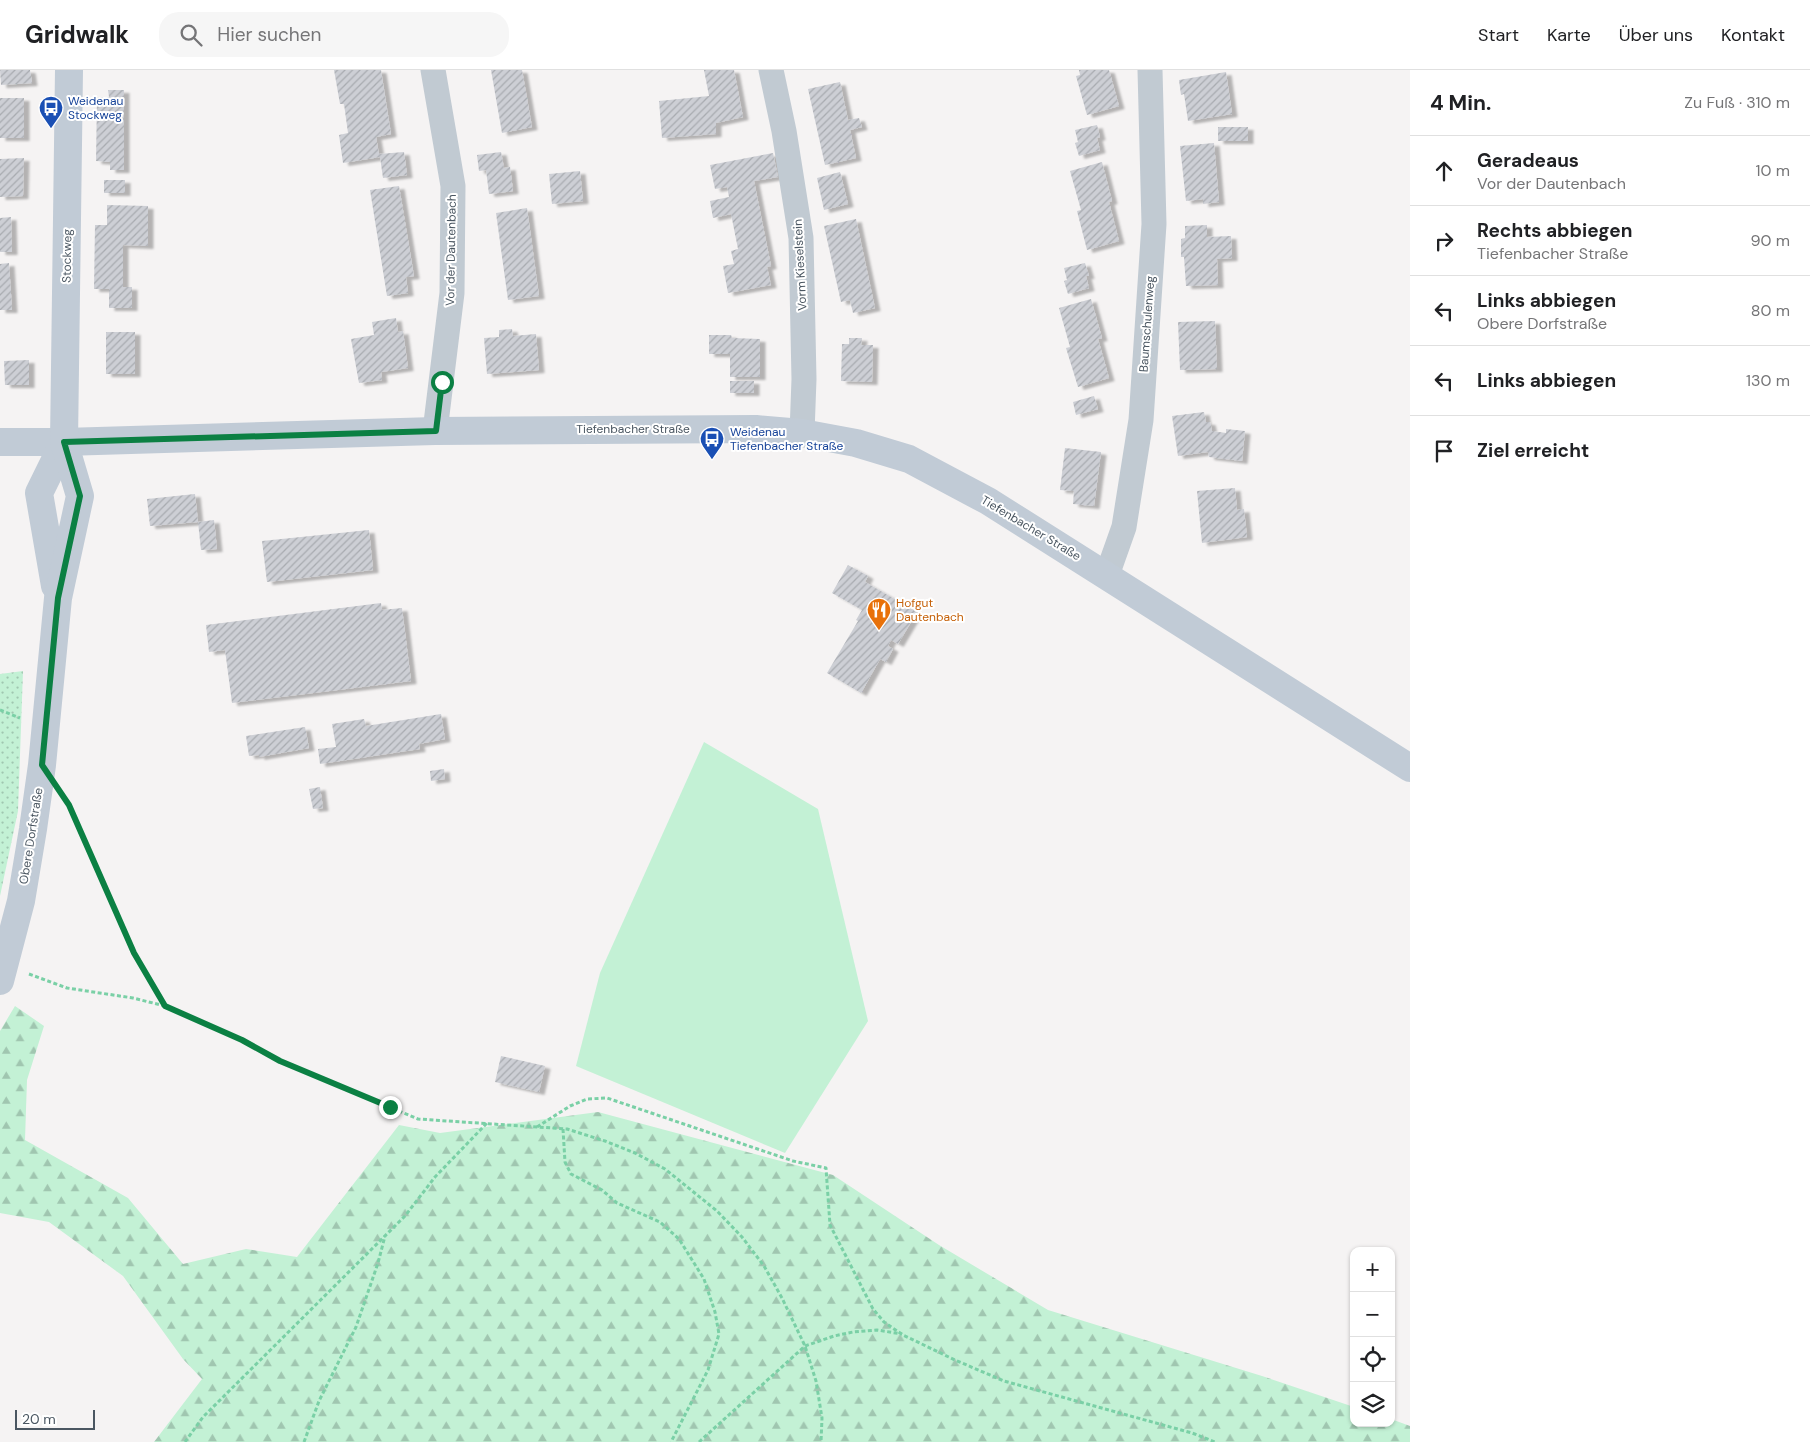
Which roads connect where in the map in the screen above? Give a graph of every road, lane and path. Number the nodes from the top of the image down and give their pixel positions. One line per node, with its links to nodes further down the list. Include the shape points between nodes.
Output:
1 (69, 70): 8 (street, Stockweg)
2 (433, 70): 5 (street, Vor der Dautenbach, via 453,186 452,293)
3 (771, 70): 6 (street, Vorm Kieselstein, via 801,238)
4 (1150, 70): 9 (street, Baumschulenweg, via 1154,224 1141,420 1124,527)
5 (436, 431): 6 (street, Tiefenbacher Straße, via 756,429); 8 (street, Tiefenbacher Straße)
6 (802, 433): 9 (street, Tiefenbacher Straße, via 856,443 909,459 988,501)
7 (0, 442): 8 (street, Tiefenbacher Straße)
8 (64, 442): 10 (street, Obere Dorfstraße, via 80,496); 10 (street, Obere Dorfstraße, via 39,493)
9 (1107, 575): 12 (street, Tiefenbacher Straße)
10 (58, 598): 11 (street, Obere Dorfstraße)
11 (42, 765): 13 (street, Obere Dorfstraße, via 21,901); 14 (path, via 69,805 134,953)
12 (1410, 768)
13 (2, 973): 14 (path)
14 (165, 1006): 15 (path, via 242,1040 280,1061 418,1119)
15 (487, 1123): 16 (path); 18 (path)
16 (537, 1127): 17 (path); 19 (path, via 570,1106 587,1099 606,1098 755,1149 826,1168 830,1225 873,1309 884,1322)
17 (563, 1129): 20 (path, via 635,1153 665,1170 717,1211 764,1266); 23 (path, via 565,1162 571,1174 602,1190 618,1203 660,1222 679,1239 704,1279 715,1312 718,1334 708,1370)
18 (386, 1234): 21 (path, via 203,1417); 22 (path, via 356,1328 319,1401)
19 (903, 1335): 20 (path, via 877,1330 853,1332); 26 (path, via 1004,1381 1183,1430)
20 (805, 1346): 24 (path); 25 (path, via 816,1381 822,1418)
21 (185, 1442)
22 (304, 1442)
23 (671, 1442)
24 (700, 1442)
25 (821, 1442)
26 (1215, 1442)

